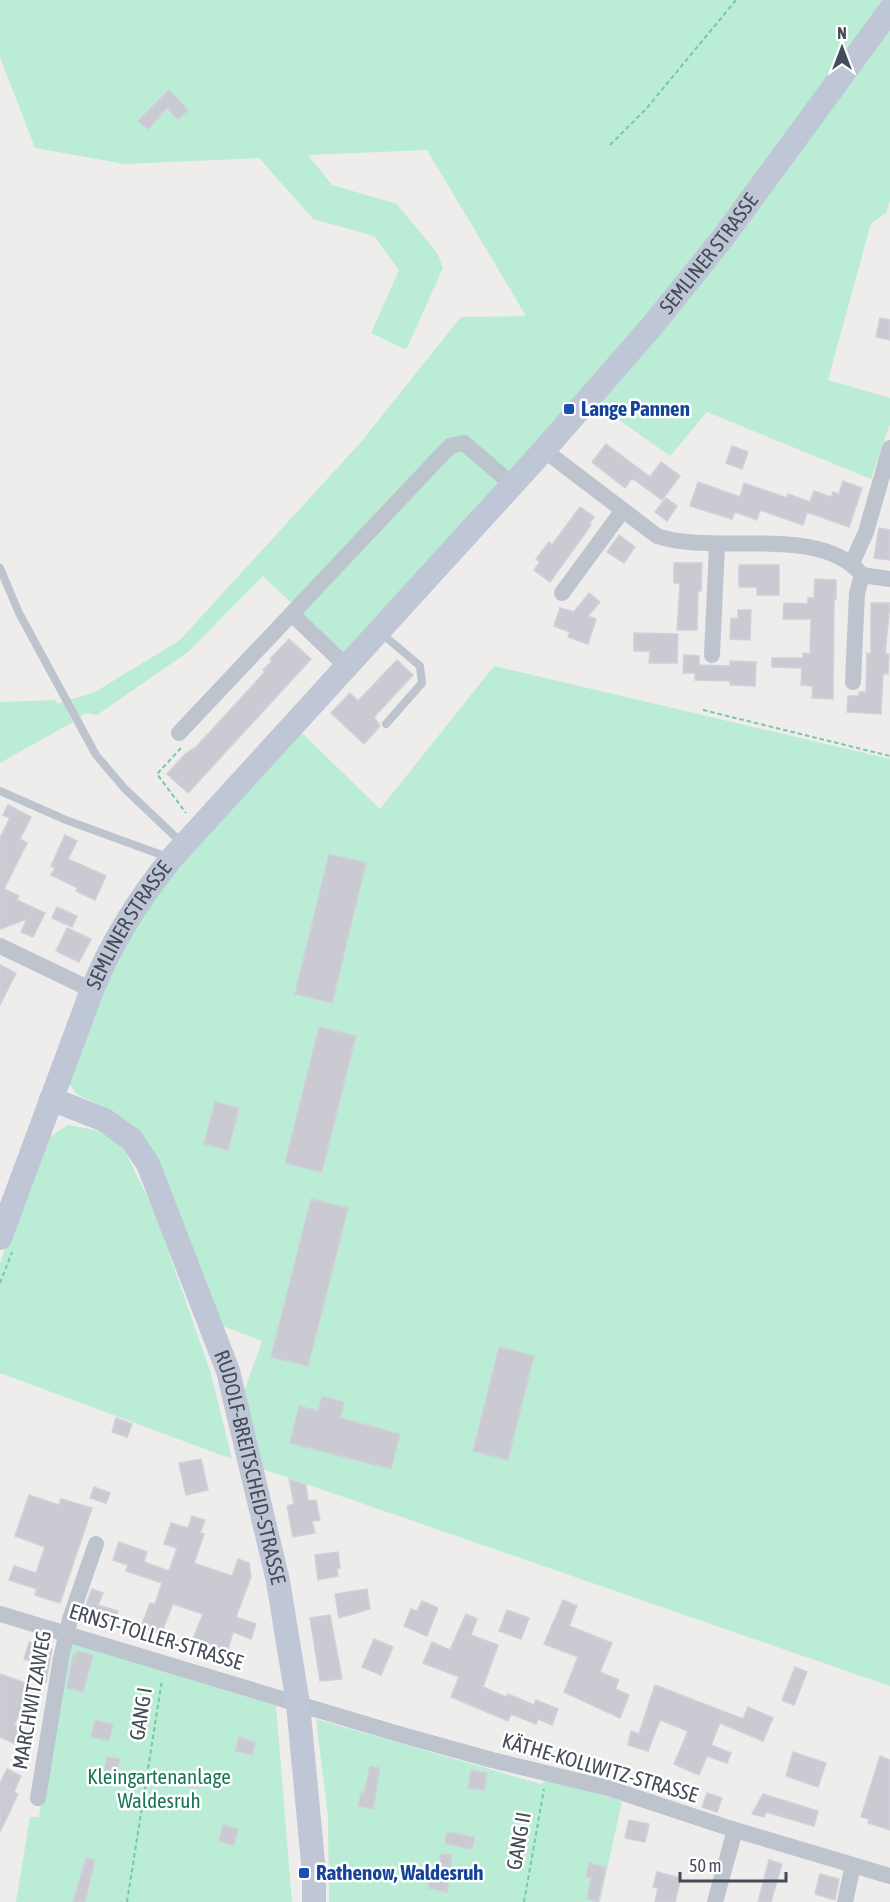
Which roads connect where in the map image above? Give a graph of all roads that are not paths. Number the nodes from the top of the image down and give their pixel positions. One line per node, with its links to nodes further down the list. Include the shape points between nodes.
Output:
1 (890, 10): 3 (street, SEMLINER STRASSE, via 722,239)
2 (890, 448): 8 (street)
3 (544, 450): 4 (street, SEMLINER STRASSE); 5 (street)
4 (513, 485): 11 (street, via 464,443 450,446); 12 (street, SEMLINER STRASSE)
5 (623, 510): 6 (street, via 657,536 678,543); 10 (street)
6 (717, 545): 8 (street, via 798,545 833,552); 13 (street)
7 (0, 568): 19 (lane, via 19,613 96,755)
8 (857, 569): 9 (street); 15 (street)
9 (890, 579)
10 (562, 593)
11 (293, 615): 14 (street); 17 (street, via 274,630)
12 (379, 631): 14 (street, SEMLINER STRASSE); 16 (lane, via 420,666 422,682)
13 (712, 655)
14 (341, 661): 19 (street, SEMLINER STRASSE)
15 (853, 682)
16 (386, 724)
17 (179, 733)
18 (0, 791): 19 (lane, via 66,820)
19 (178, 852): 21 (street, SEMLINER STRASSE, via 125,921)
20 (0, 946): 21 (street)
21 (92, 990): 22 (street, SEMLINER STRASSE)
22 (51, 1099): 23 (street, SEMLINER STRASSE); 27 (street, RUDOLF-BREITSCHEID-STRASSE, via 105,1120 132,1140 148,1164 228,1371 278,1581)
23 (0, 1238)
24 (96, 1544): 26 (street, MARCHWITZAWEG)
25 (0, 1614): 26 (street, ERNST-TOLLER-STRASSE)
26 (67, 1634): 27 (street, ERNST-TOLLER-STRASSE); 28 (street, MARCHWITZAWEG)
27 (298, 1704): 29 (street, KÄTHE-KOLLWITZ-STRASSE, via 492,1760 608,1788); 32 (street, RUDOLF-BREITSCHEID-STRASSE)
28 (38, 1798)
29 (735, 1830): 30 (street, KÄTHE-KOLLWITZ-STRASSE); 33 (street)
30 (853, 1865): 31 (street, KÄTHE-KOLLWITZ-STRASSE); 34 (street)
31 (890, 1876)
32 (314, 1902)
33 (716, 1902)
34 (845, 1902)

